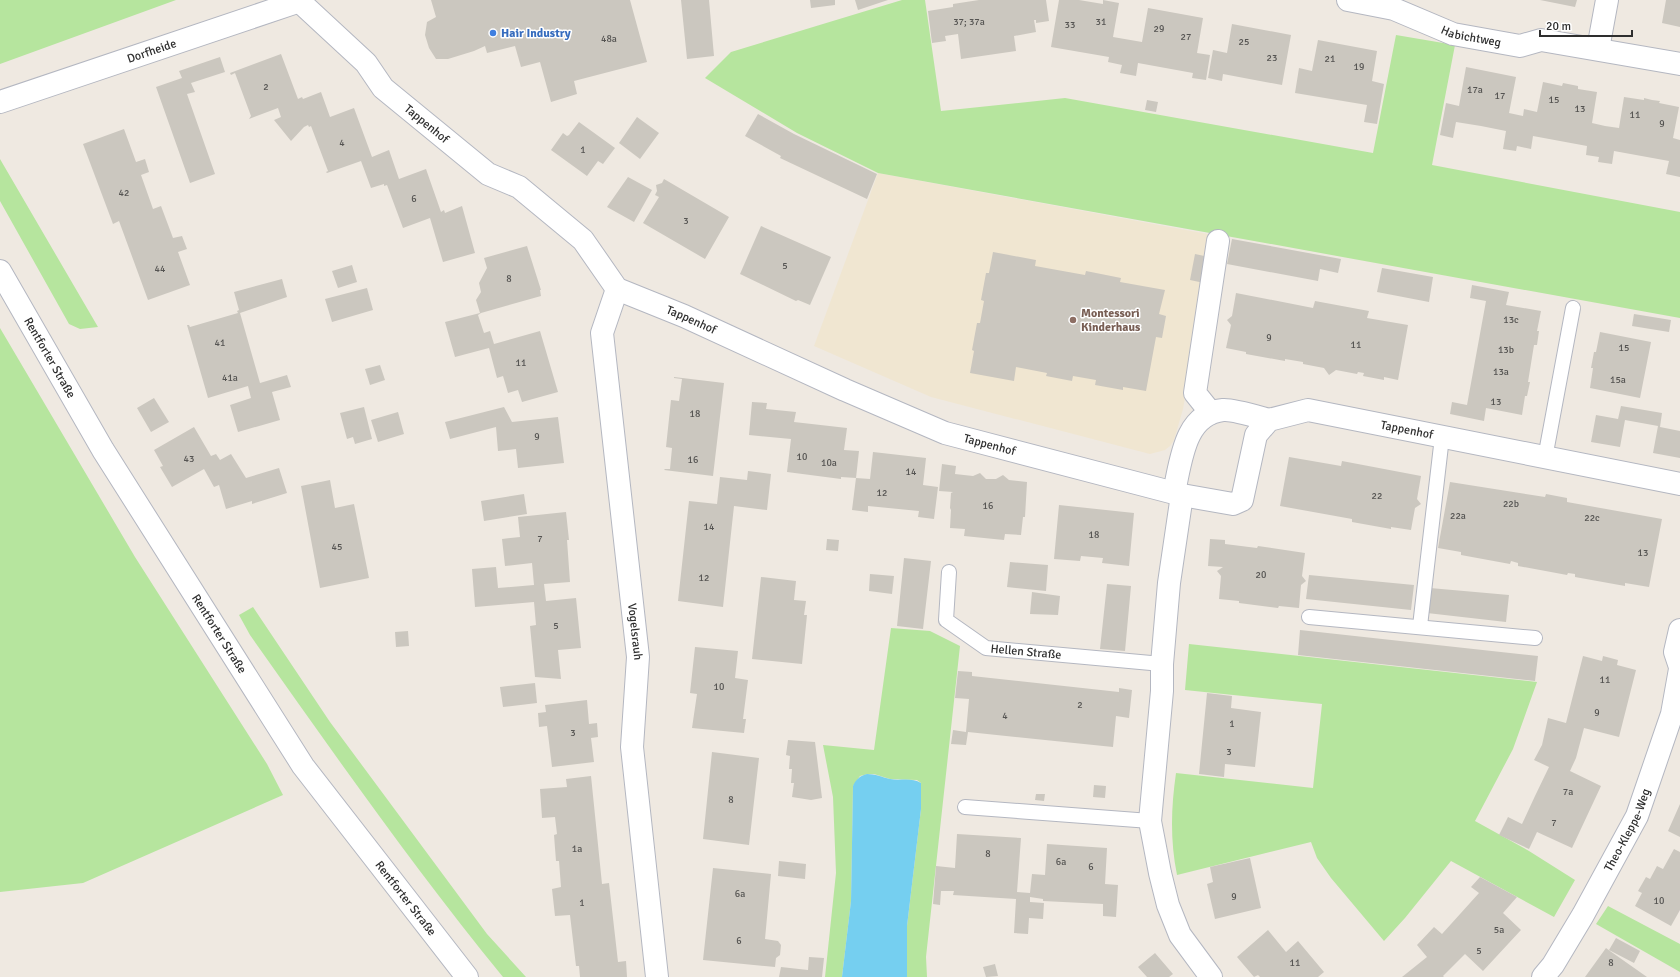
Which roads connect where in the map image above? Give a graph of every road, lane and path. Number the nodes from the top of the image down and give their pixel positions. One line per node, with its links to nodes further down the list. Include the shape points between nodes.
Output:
1 (1348, 0): 4 (street, Habichtweg, via 1394,9 1453,34 1520,46 1541,40)
2 (1606, 0): 4 (street)
3 (301, 1): 6 (street, Dorfheide); 9 (street, Tappenhof, via 366,63 383,88 488,174 519,187 583,240)
4 (1598, 49): 5 (street, Habichtweg)
5 (1680, 64)
6 (0, 102)
7 (1218, 242): 11 (street, via 1195,392)
8 (0, 271): 26 (street, Rentforter Straße, via 103,450 303,766)
9 (617, 289): 16 (street, Tappenhof, via 684,316 945,433); 27 (street, Vogelsrauh, via 602,334 638,657 632,747)
10 (1573, 308): 14 (lane)
11 (1211, 414): 12 (street, Tappenhof, via 1224,410); 16 (street, Tappenhof, via 1195,424 1186,440)
12 (1269, 420): 13 (street, Tappenhof, via 1308,410); 16 (street, Tappenhof, via 1256,435 1242,500 1233,504)
13 (1442, 437): 14 (street, Tappenhof); 19 (lane)
14 (1545, 458): 15 (street, Tappenhof)
15 (1680, 484)
16 (1178, 493): 22 (street)
17 (949, 572): 22 (lane, Hellen Straße, via 946,620 986,648)
18 (1309, 617): 19 (lane)
19 (1420, 626): 21 (lane)
20 (1680, 630): 23 (street, Theo-Kleppe-Weg, via 1675,652)
21 (1535, 638)
22 (1162, 664): 25 (street, via 1162,691)
23 (1680, 668): 29 (street, Theo-Kleppe-Weg, via 1672,714 1637,816 1583,916)
24 (965, 807): 25 (lane)
25 (1150, 821): 28 (street, via 1168,905 1180,935)
26 (468, 977)
27 (657, 977)
28 (1211, 977)
29 (1543, 977)

